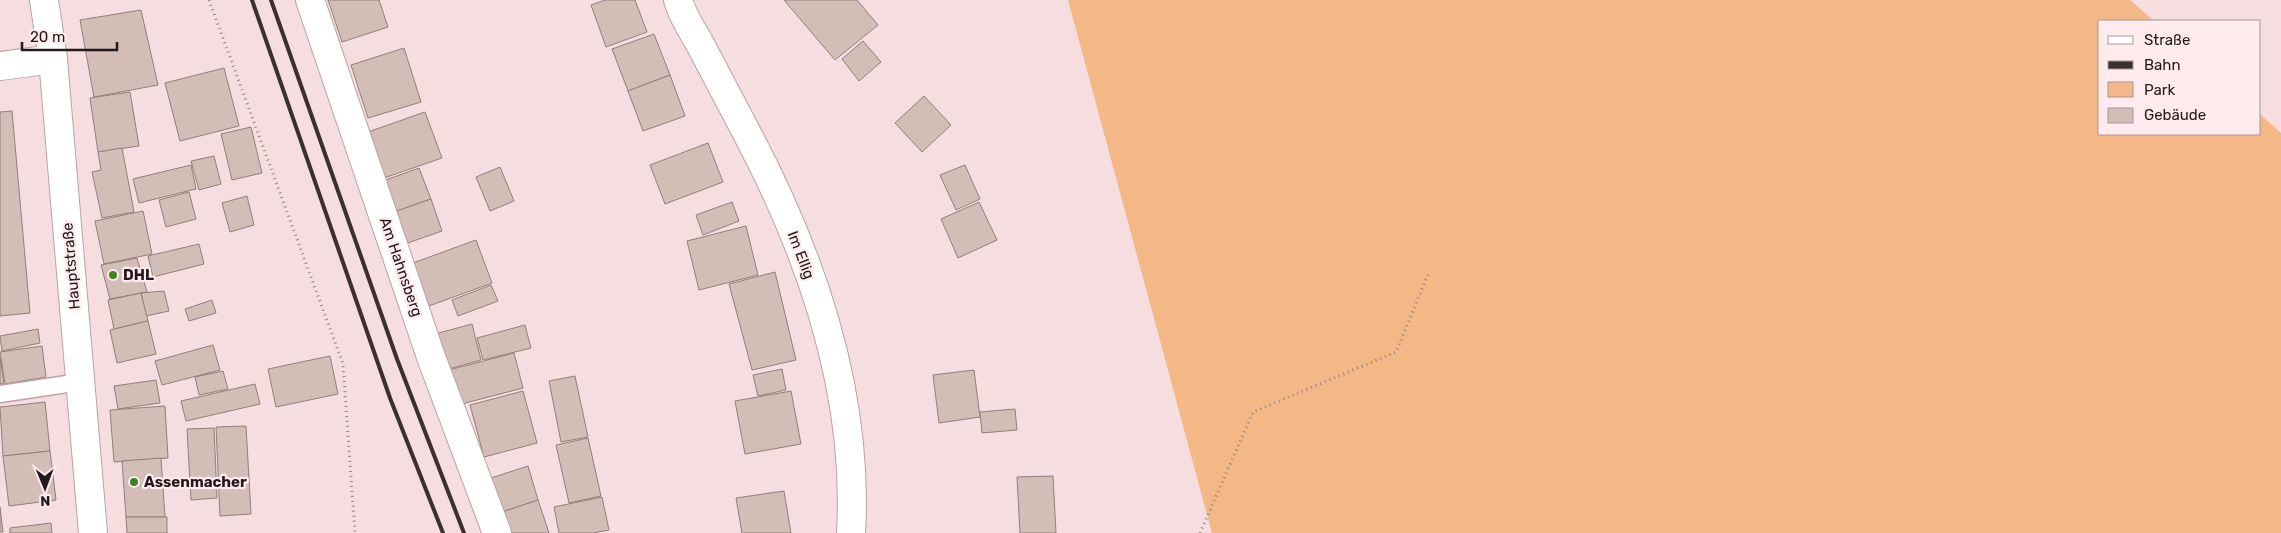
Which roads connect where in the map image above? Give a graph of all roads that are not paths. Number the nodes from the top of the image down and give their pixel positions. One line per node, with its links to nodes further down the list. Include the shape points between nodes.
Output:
1 (44, 0): 4 (street, Hauptstraße)
2 (310, 0): 9 (street, Am Hahnsberg, via 431,357)
3 (678, 0): 10 (street, Im Ellig, via 752,143 803,252 832,348 848,436 853,508)
4 (53, 59): 5 (street); 6 (street, Hauptstraße)
5 (0, 66)
6 (80, 382): 7 (lane); 8 (street, Hauptstraße)
7 (0, 394)
8 (93, 533)
9 (497, 533)
10 (851, 533)

